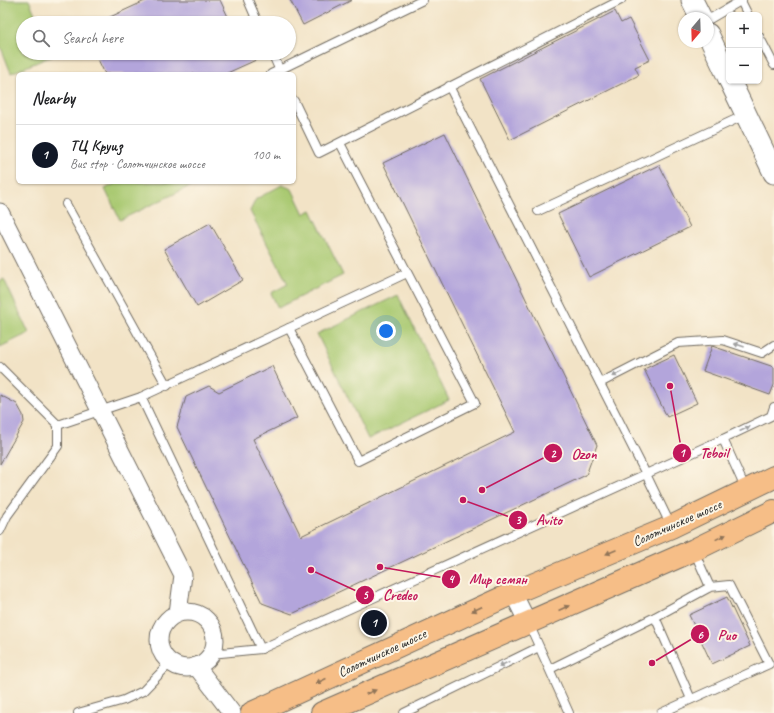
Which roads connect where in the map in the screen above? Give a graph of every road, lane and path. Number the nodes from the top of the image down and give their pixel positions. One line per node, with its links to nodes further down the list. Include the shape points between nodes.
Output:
1 (248, 0): 8 (lane)
2 (423, 0): 14 (lane)
3 (621, 0): 17 (lane)
4 (692, 0): 6 (street)
5 (742, 0): 7 (lane); 9 (lane)
6 (698, 12)
7 (747, 12)
8 (255, 16)
9 (714, 16)
10 (762, 42): 13 (lane)
11 (714, 47): 15 (street)
12 (275, 60): 14 (lane)
13 (774, 65)
14 (280, 72)
15 (726, 73)
16 (731, 84): 19 (street)
17 (449, 86): 20 (lane); 29 (lane)
18 (296, 105): 20 (lane, via 319,153)
19 (745, 115): 21 (street); 23 (lane)
20 (340, 143): 25 (lane)
21 (774, 173)
22 (66, 204): 30 (lane)
23 (538, 211)
24 (0, 212): 33 (street)
25 (407, 273): 26 (lane); 26 (lane, via 475,403 358,461)
26 (289, 328): 30 (lane)
27 (774, 345): 29 (lane, one-way to 29, via 762,353 723,340 678,343)
28 (0, 367): 34 (lane)
29 (600, 383): 36 (lane)
30 (167, 386): 31 (lane)
31 (141, 397): 33 (lane); 49 (lane)
32 (774, 407): 35 (lane, one-way to 32, via 771,416)
33 (100, 411): 34 (lane); 45 (street, via 183,575)
34 (58, 425): 41 (lane, via 58,446 7,516)
35 (723, 439): 36 (lane); 38 (lane)
36 (646, 474): 40 (lane); 49 (lane)
37 (774, 478): 38 (main road, Солотчинское шоссе)
38 (747, 490): 40 (main road, Солотчинское шоссе)
39 (774, 511): 42 (main road, one-way to 39)
40 (671, 527): 44 (main road, Солотчинское шоссе, one-way to 44)
41 (0, 531)
42 (694, 550): 43 (lane); 47 (main road, one-way to 42)
43 (710, 587): 46 (lane); 54 (lane, via 729,585 768,664)
44 (513, 593): 47 (street); 57 (main road, Солотчинское шоссе, one-way to 57)
45 (178, 613): 50 (street, via 197,614 211,626 214,645); 51 (street, via 171,617 160,631 160,648)
46 (655, 617): 53 (lane); 54 (lane)
47 (528, 624): 48 (lane); 58 (main road, one-way to 47)
48 (539, 647): 53 (lane); 59 (lane, one-way to 59)
49 (261, 649): 50 (lane)
50 (211, 654): 52 (street, via 205,662)
51 (170, 662): 52 (street, via 178,667); 55 (lane, via 143,690 124,700)
52 (196, 666): 56 (street)
53 (550, 669): 60 (lane)
54 (691, 699): 61 (lane)
55 (78, 713)
56 (232, 713)
57 (252, 713)
58 (322, 713)
59 (404, 713)
60 (569, 713)
61 (661, 713)

